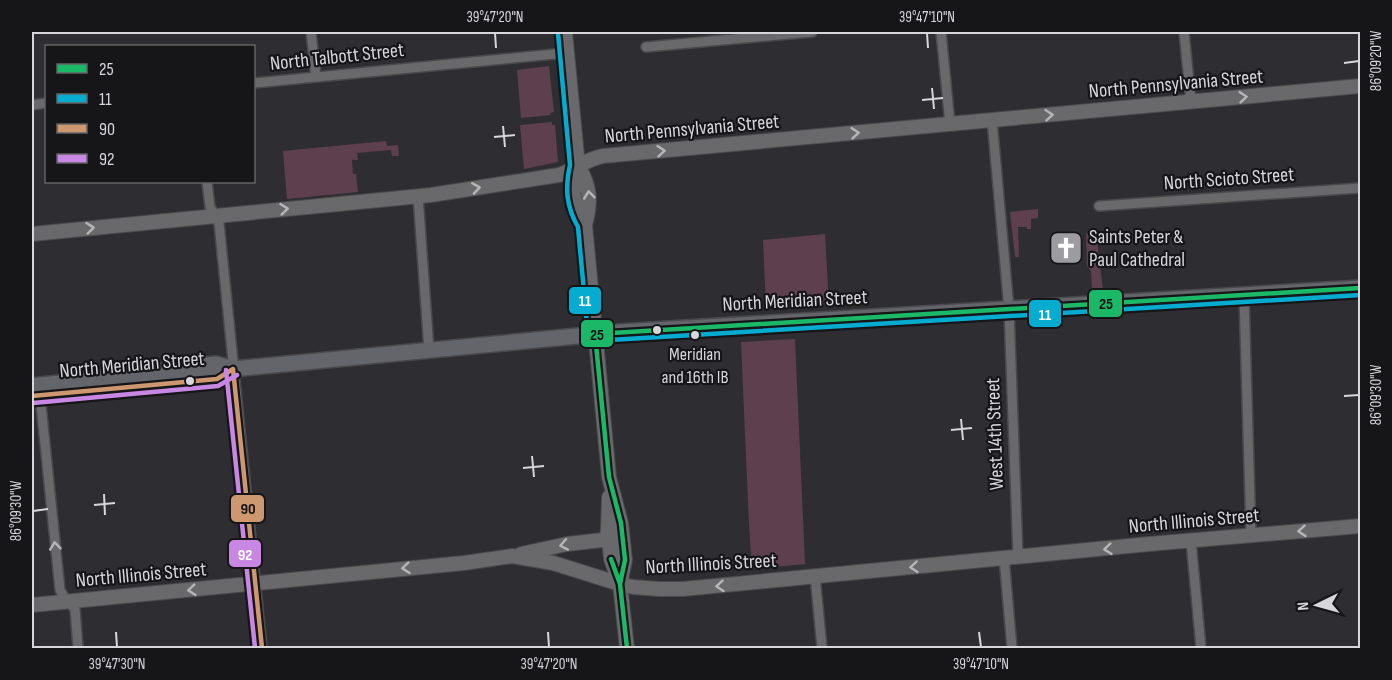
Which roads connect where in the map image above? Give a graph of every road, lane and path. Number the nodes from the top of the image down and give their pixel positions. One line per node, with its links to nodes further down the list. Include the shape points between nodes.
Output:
1 (311, 32): 8 (street)
2 (564, 32): 7 (main road)
3 (812, 32): 6 (street)
4 (941, 32): 13 (street)
5 (1184, 32): 11 (street)
6 (646, 47)
7 (566, 53): 8 (street, North Talbott Street); 14 (main road)
8 (315, 77): 9 (street, North Talbott Street)
9 (255, 83)
10 (1360, 86): 11 (main road, North Pennsylvania Street, one-way to 10)
11 (1191, 102): 12 (main road, North Pennsylvania Street, one-way to 11)
12 (992, 120): 13 (main road, North Pennsylvania Street); 23 (street, West 14th Street)
13 (950, 124): 14 (main road, North Pennsylvania Street, one-way to 13, via 603,156)
14 (579, 166): 17 (main road, North Pennsylvania Street, one-way to 14, via 559,175); 24 (main road, via 573,183 576,210 585,225)
15 (207, 183): 19 (street)
16 (1360, 188): 18 (street, North Scioto Street)
17 (418, 196): 19 (main road, North Pennsylvania Street, one-way to 17); 25 (street)
18 (1099, 206)
19 (215, 216): 20 (main road, North Pennsylvania Street, one-way to 19); 26 (street, via 219,223)
20 (32, 234)
21 (1360, 288): 22 (main road, North Meridian Street)
22 (1244, 296): 23 (main road, North Meridian Street); 31 (street)
23 (1009, 309): 24 (main road, North Meridian Street); 34 (street, West 14th Street)
24 (595, 334): 25 (main road, North Meridian Street); 28 (main road)
25 (429, 350): 26 (main road, North Meridian Street)
26 (233, 369): 27 (main road, North Meridian Street, via 217,379); 36 (street)
27 (34, 392): 38 (street, one-way to 27, via 59,586)
28 (609, 477): 30 (main road); 37 (main road, via 625,560)
29 (1360, 526): 31 (main road, North Illinois Street, one-way to 31)
30 (608, 529): 33 (main road, one-way to 33, via 603,540); 37 (main road, via 611,559)
31 (1251, 535): 32 (main road, North Illinois Street)
32 (1191, 541): 34 (main road, North Illinois Street, one-way to 34); 45 (street)
33 (512, 556): 36 (main road, North Illinois Street, one-way to 36); 37 (main road, North Illinois Street, via 553,562)
34 (1011, 558): 35 (main road, North Illinois Street, one-way to 35); 44 (street, West 14th Street)
35 (815, 576): 37 (main road, North Illinois Street, one-way to 37, via 668,589); 43 (street)
36 (255, 583): 38 (main road, North Illinois Street, one-way to 38); 41 (street)
37 (620, 584): 42 (main road)
38 (68, 601): 39 (main road, North Illinois Street); 40 (street, via 75,609)
39 (32, 605)
40 (78, 648)
41 (262, 648)
42 (627, 648)
43 (822, 648)
44 (1012, 648)
45 (1201, 648)

